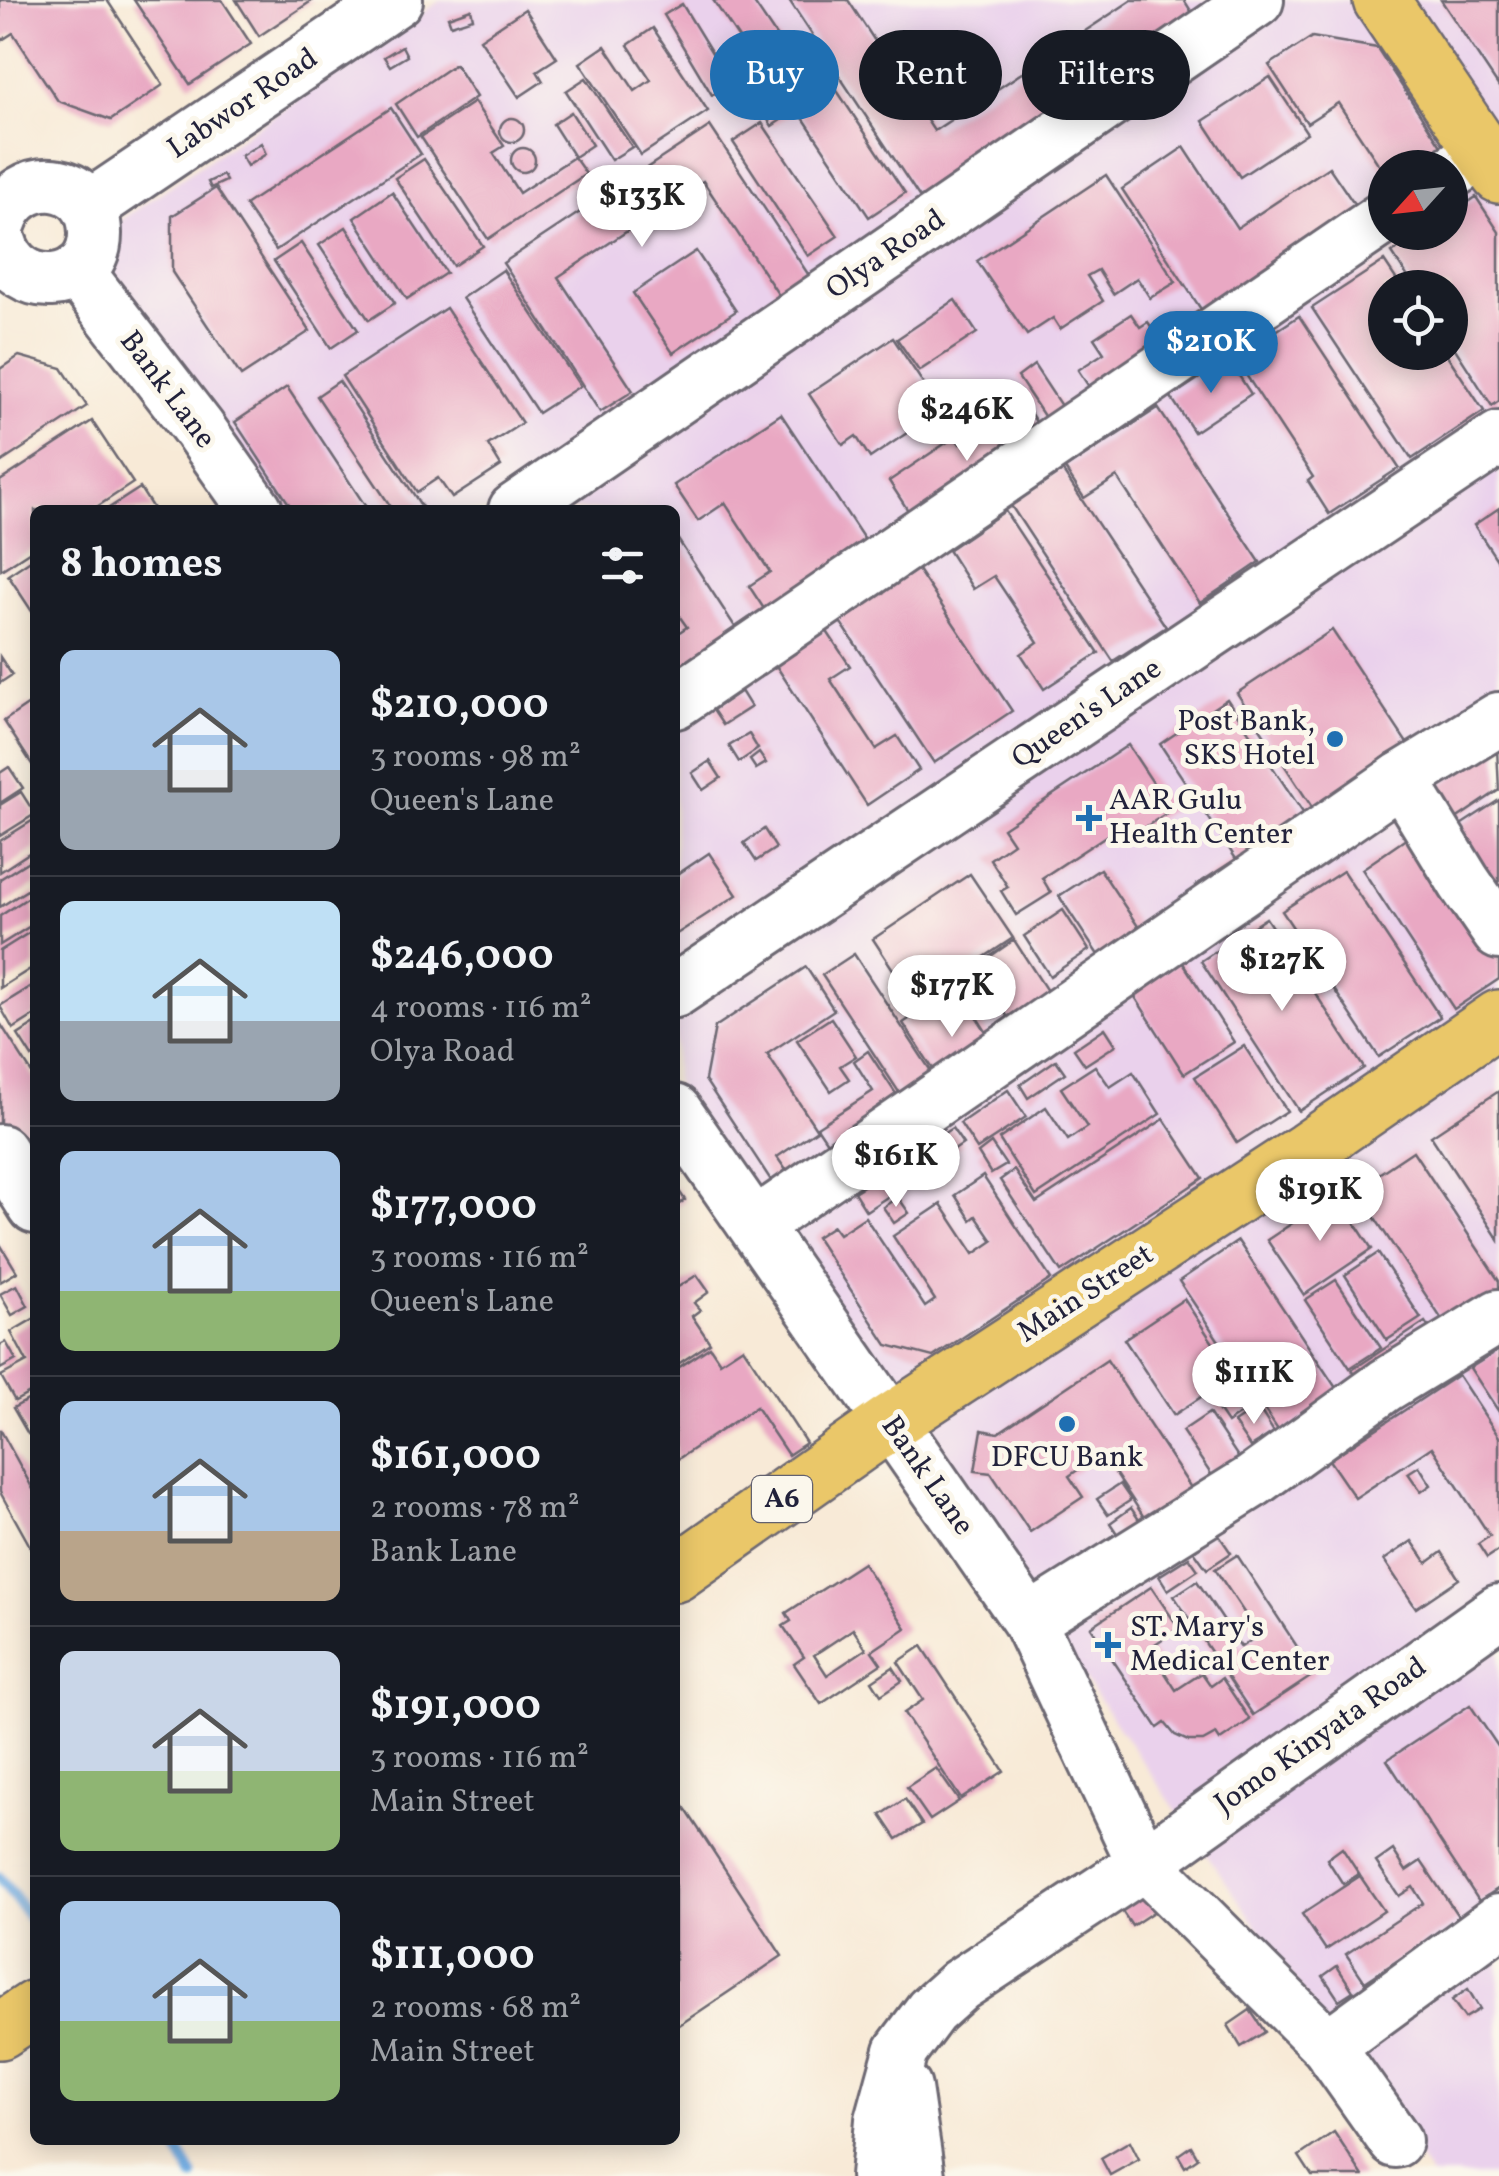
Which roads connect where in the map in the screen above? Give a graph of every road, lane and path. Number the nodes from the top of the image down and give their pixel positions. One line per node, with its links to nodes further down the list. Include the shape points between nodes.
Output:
1 (396, 0): 5 (street, Labwor Road)
2 (1257, 0): 11 (street, Olya Road)
3 (1382, 0): 4 (main road)
4 (1477, 166)
5 (89, 208): 6 (street, via 61,186 38,185); 8 (street, via 95,241)
6 (6, 220): 8 (street, via 22,274 45,281)
7 (1368, 229): 12 (street)
8 (78, 271): 10 (street, Bank Lane)
9 (1499, 438): 16 (street, Queen's Lane)
10 (252, 505)
11 (522, 505)
12 (680, 699)
13 (1499, 719): 14 (street)
14 (1402, 779): 15 (street); 21 (street)
15 (1499, 933)
16 (680, 987)
17 (1499, 1018): 23 (main road, Main Street / A6)
18 (680, 1118): 21 (street, Bank Lane)
19 (0, 1150): 20 (street)
20 (30, 1200)
21 (755, 1224): 23 (street, Bank Lane)
22 (1499, 1316): 26 (street)
23 (890, 1422): 24 (main road, Main Street / A6); 26 (street, Bank Lane)
24 (680, 1570)
25 (1499, 1611): 27 (street, Jomo Kinyata Road)
26 (1029, 1621): 27 (street, Bank Lane)
27 (1143, 1862): 31 (street, Bank Lane); 32 (street, Jomo Kinyata Road, via 960,1985 916,2027)
28 (1499, 1921): 31 (street)
29 (30, 2011): 30 (main road)
30 (0, 2031)
31 (1328, 2046): 33 (street, Bank Lane)
32 (901, 2052): 34 (street, via 882,2120); 35 (street)
33 (1395, 2142)
34 (877, 2176)
35 (918, 2176)

